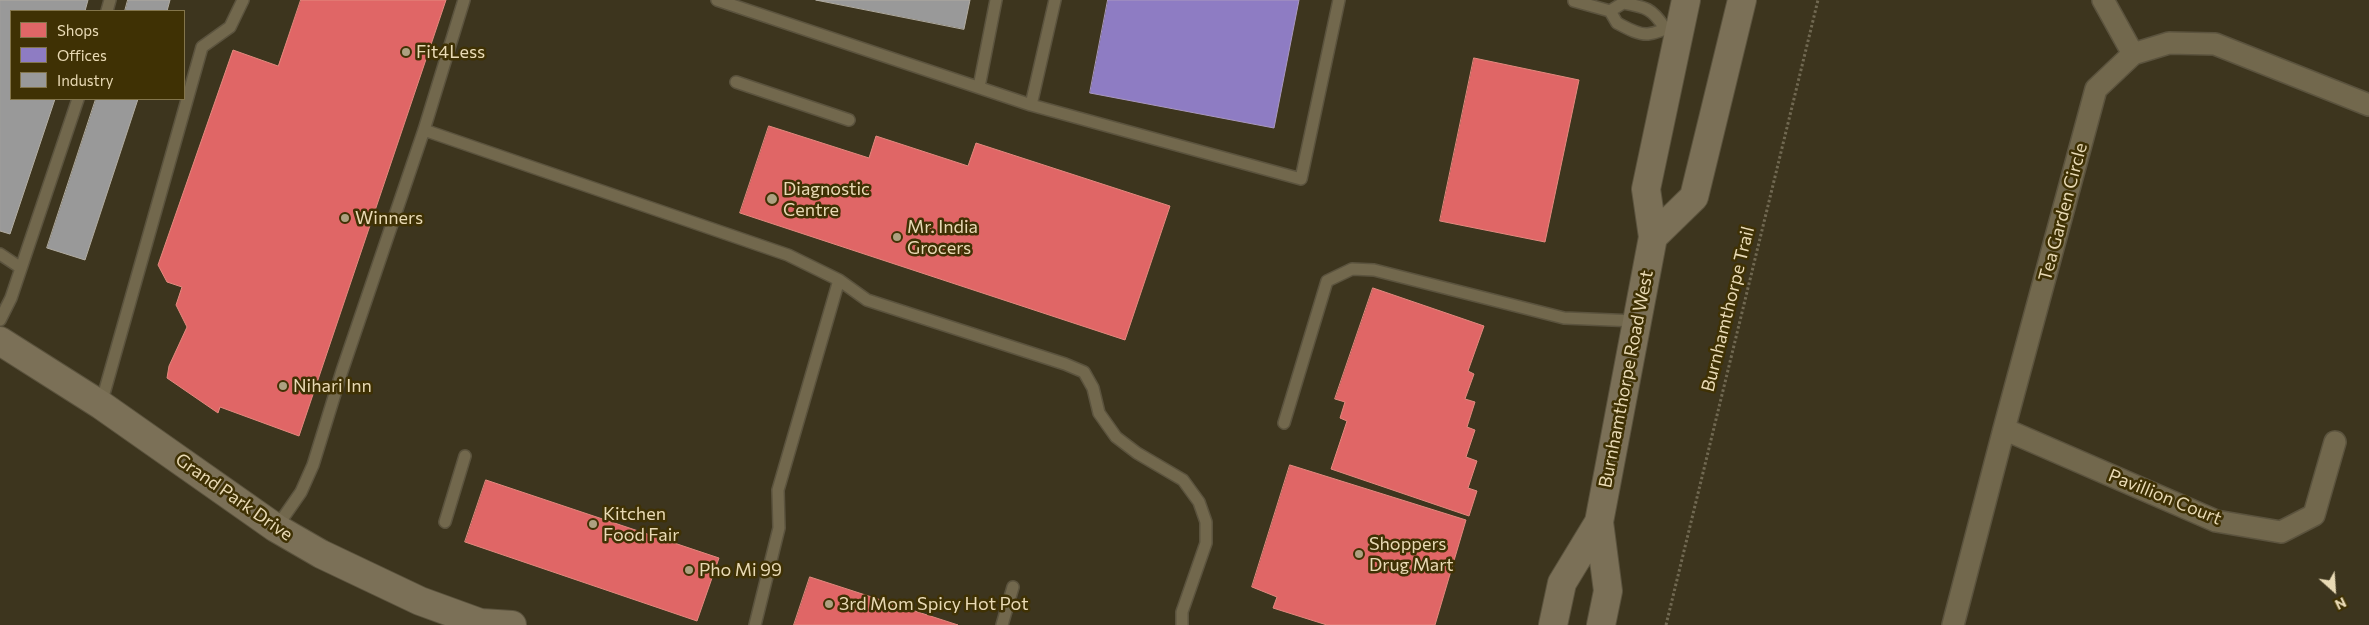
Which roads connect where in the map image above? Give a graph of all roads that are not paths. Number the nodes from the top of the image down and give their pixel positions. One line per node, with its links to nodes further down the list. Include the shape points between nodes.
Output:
1 (243, 0): 28 (lane, via 230,27 202,47)
2 (464, 0): 20 (lane)
3 (717, 0): 15 (lane)
4 (996, 0): 15 (lane)
5 (1055, 0): 17 (lane)
6 (1339, 0): 17 (lane, via 1301,178)
7 (1686, 0): 12 (main road, Burnhamthorpe Road West)
8 (1742, 0): 21 (main road, via 1694,197)
9 (2104, 0): 13 (street)
10 (1574, 1): 11 (lane)
11 (1605, 7): 12 (lane, via 1623,3 1654,11); 12 (lane, via 1617,23 1634,30 1647,34)
12 (1672, 30): 21 (main road, Burnhamthorpe Road West, via 1646,189)
13 (2133, 54): 18 (street, Tea Garden Circle, via 2169,43 2215,44); 30 (street, Tea Garden Circle, via 2096,89)
14 (736, 82): 19 (lane)
15 (979, 87): 17 (lane)
16 (78, 100): 23 (lane)
17 (1031, 105)
18 (2369, 105)
19 (849, 120)
20 (424, 130): 24 (lane, via 788,255); 35 (lane, via 313,465 301,492)
21 (1653, 237): 26 (main road, Burnhamthorpe Road West)
22 (0, 254): 23 (lane)
23 (21, 268): 25 (lane)
24 (839, 280): 39 (lane, via 778,490 779,528); 41 (lane, via 867,300 1084,372 1094,388 1099,413 1116,437 1183,480 1199,502 1206,522 1206,543 1182,612)
25 (0, 320)
26 (1636, 322): 29 (lane, via 1564,318 1374,270 1352,269 1327,281); 34 (main road, Burnhamthorpe Road West)
27 (0, 341): 28 (main road, Grand Park Drive)
28 (101, 405): 35 (main road, Grand Park Drive)
29 (1284, 423)
30 (2004, 429): 31 (street, Pavillion Court, via 2216,521 2281,532 2314,516); 44 (street, Tea Garden Circle)
31 (2335, 442)
32 (465, 456): 33 (lane)
33 (446, 522)
34 (1599, 522): 42 (main road, Burnhamthorpe Road West, via 1562,582); 43 (main road, Burnhamthorpe Road West, via 1608,591)
35 (276, 528): 37 (main road, Grand Park Drive, via 321,554 420,601)
36 (1013, 588): 40 (lane)
37 (484, 624): 38 (main road, Grand Park Drive)
38 (512, 625)
39 (755, 625)
40 (1002, 625)
41 (1182, 625)
42 (1553, 625)
43 (1601, 625)
44 (1953, 625)

